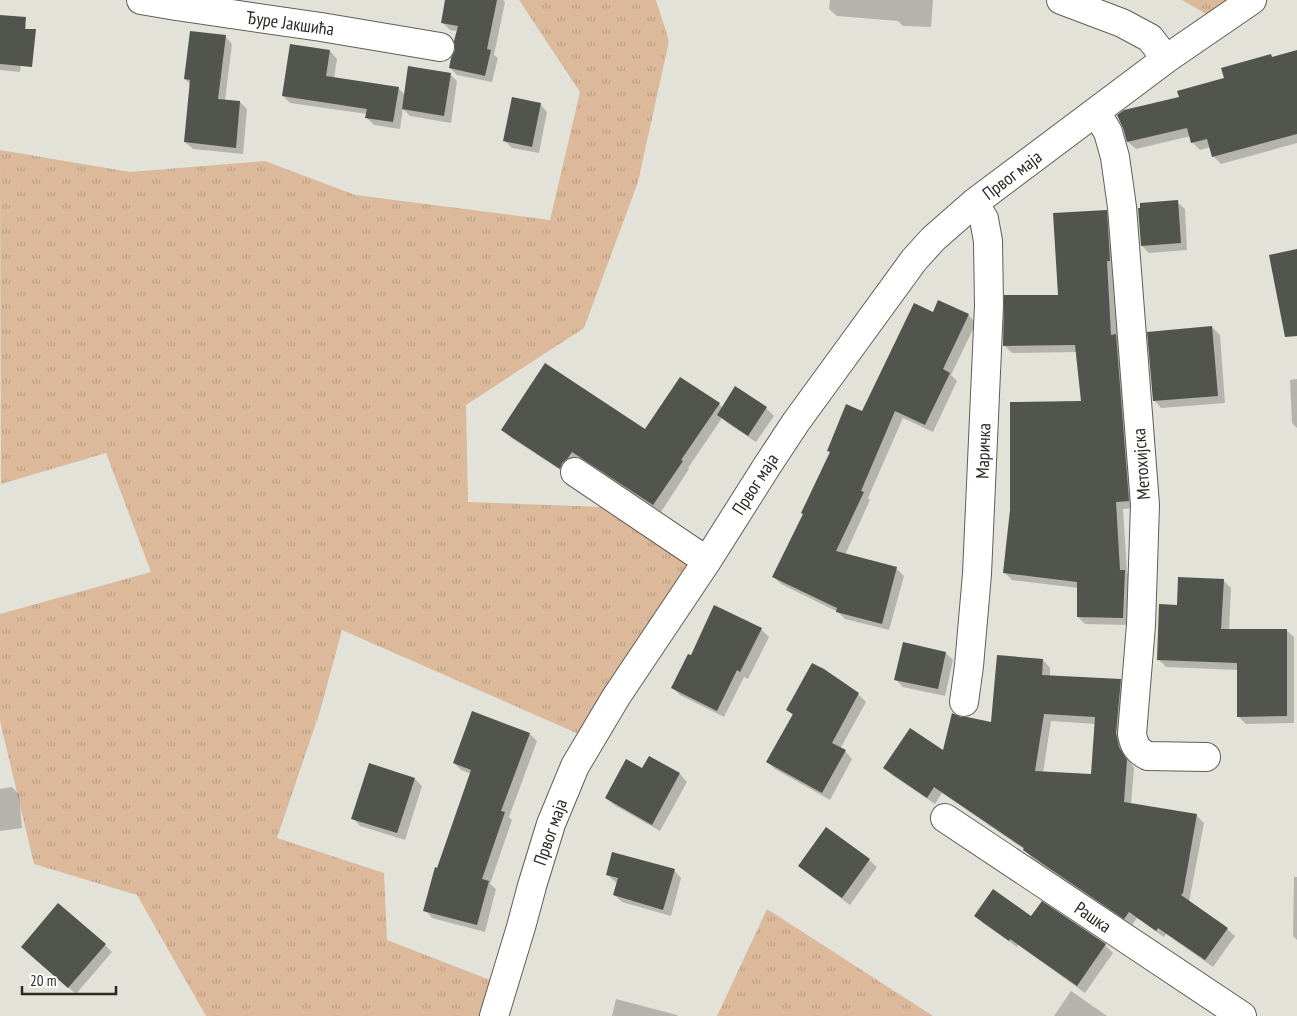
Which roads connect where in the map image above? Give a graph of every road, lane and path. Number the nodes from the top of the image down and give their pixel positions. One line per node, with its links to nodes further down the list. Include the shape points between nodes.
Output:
1 (141, 0): 4 (street, Ђуре Јакшића)
2 (1061, 0): 5 (street, via 1129,26 1150,38)
3 (1252, 0): 5 (street, Првог маја)
4 (440, 47)
5 (1166, 59): 6 (street, Првог маја)
6 (1096, 112): 7 (street, Првог маја); 11 (street, Метохијска, via 1108,132 1115,157 1122,207 1144,505 1141,625 1132,734 1137,749 1148,756)
7 (974, 203): 9 (street, Првог маја, via 933,239 910,266 796,422); 10 (street, Маричка, via 984,219 988,241 989,305 977,574)
8 (575, 472): 9 (street)
9 (707, 561): 13 (street, Првог маја, via 616,697 575,766 551,824)
10 (964, 702)
11 (1206, 757)
12 (945, 818): 14 (street, Рашка)
13 (494, 1016)
14 (1242, 1016)

